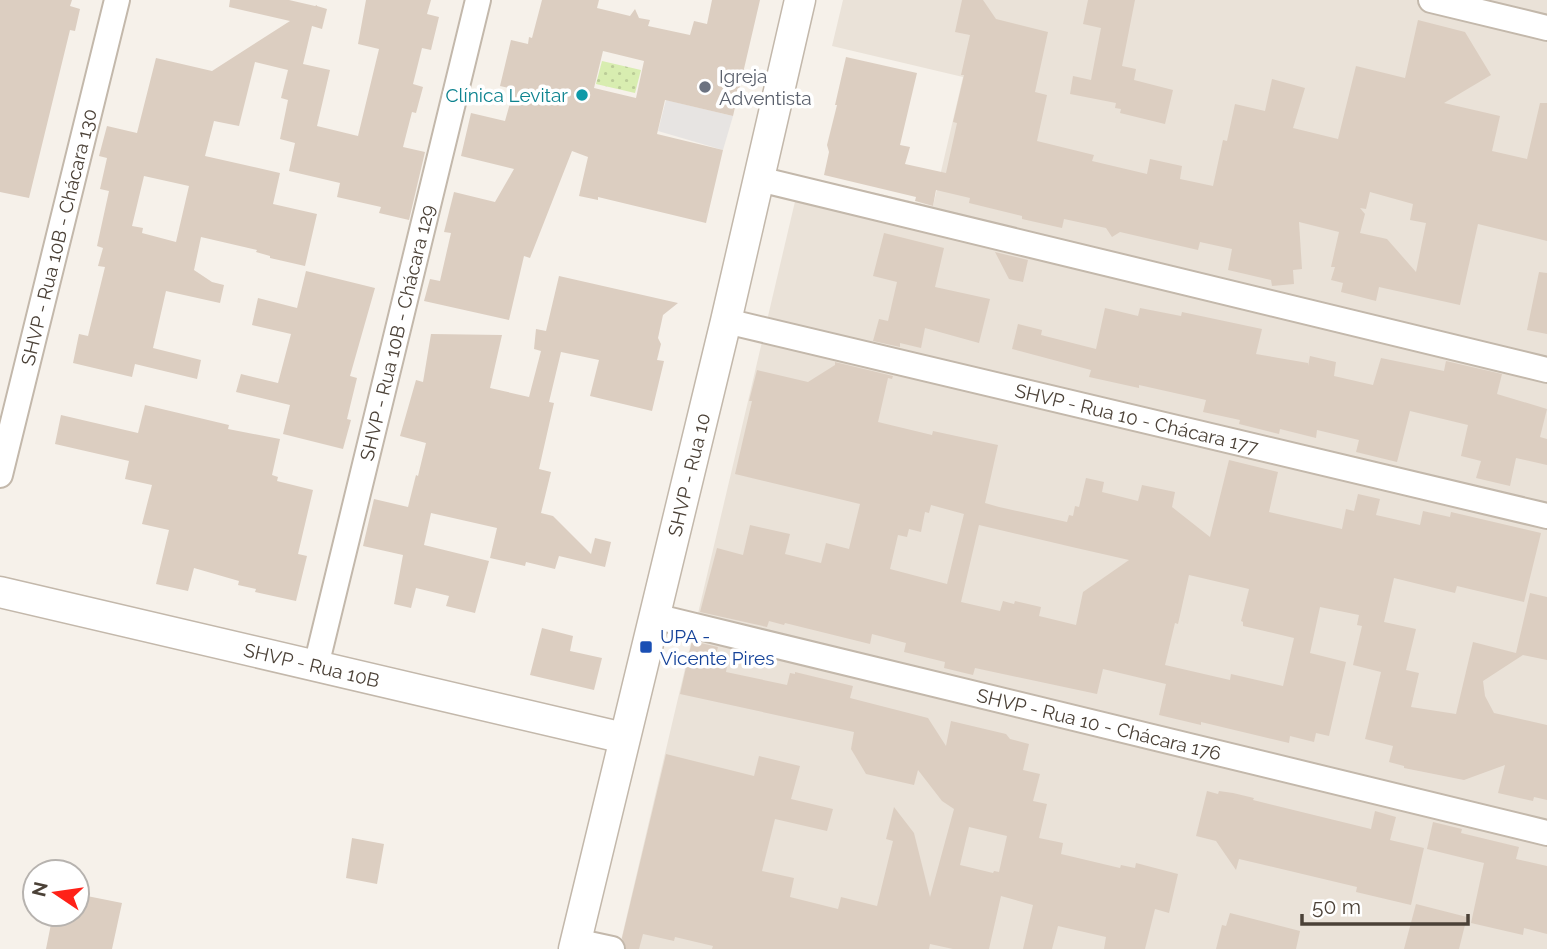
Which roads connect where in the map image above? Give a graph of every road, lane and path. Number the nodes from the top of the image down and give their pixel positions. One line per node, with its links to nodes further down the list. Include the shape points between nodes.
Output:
1 (117, 0): 9 (street, SHVP - Rua 10B - Chácara 130)
2 (478, 0): 13 (street, SHVP - Rua 10B - Chácara 129)
3 (800, 0): 6 (street, SHVP - Rua 10)
4 (1431, 0): 5 (street)
5 (1547, 27)
6 (759, 178): 7 (street, SHVP - Rua 10); 8 (street)
7 (726, 321): 10 (street, SHVP - Rua 10 - Chácara 177); 12 (street, SHVP - Rua 10)
8 (1547, 370)
9 (0, 475)
10 (1547, 516)
11 (0, 592): 13 (street, SHVP - Rua 10B)
12 (654, 616): 14 (street, SHVP - Rua 10); 15 (street, SHVP - Rua 10 - Chácara 176)
13 (316, 666): 14 (street, SHVP - Rua 10B)
14 (624, 738): 16 (street, SHVP - Rua 10)
15 (1547, 833)
16 (575, 945): 17 (street)
17 (612, 949)

